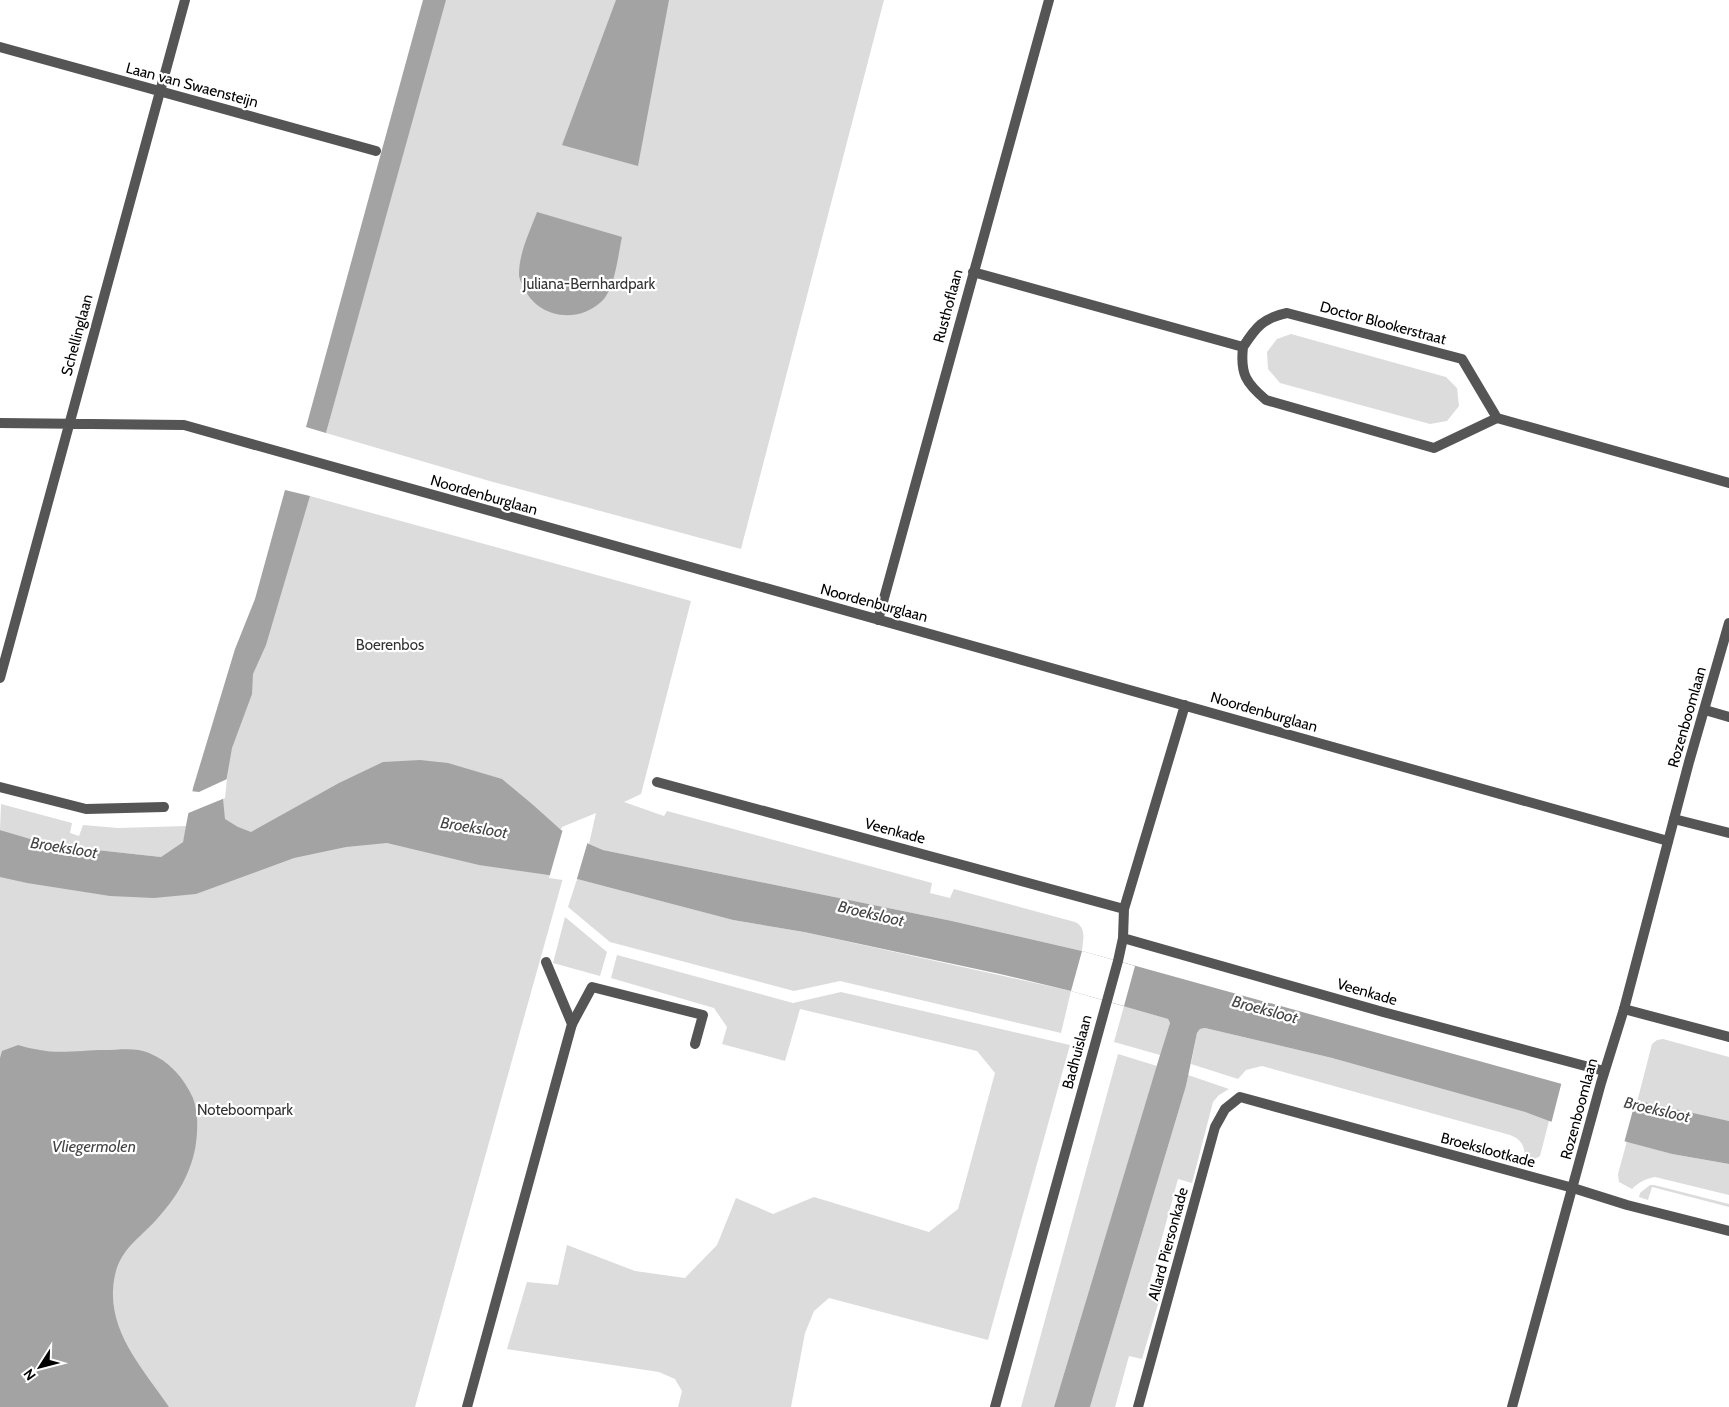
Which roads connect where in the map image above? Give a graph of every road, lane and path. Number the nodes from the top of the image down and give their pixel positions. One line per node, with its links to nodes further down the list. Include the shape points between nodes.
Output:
1 (184, 0): 4 (street, Schellinglaan)
2 (1048, 0): 6 (street, Rusthoflaan)
3 (0, 48): 4 (street, Laan van Swaensteijn)
4 (159, 92): 5 (street, Laan van Swaensteijn); 10 (street, Schellinglaan)
5 (376, 151)
6 (973, 272): 7 (street); 12 (street, Rusthoflaan)
7 (1242, 347): 8 (street, via 1241,363 1246,380 1266,400 1434,448); 8 (street, Doctor Blookerstraat, via 1255,329 1272,316 1286,313 1462,359)
8 (1497, 418): 11 (street)
9 (0, 423): 10 (street, Noordenburglaan)
10 (68, 424): 12 (street, Noordenburglaan, via 184,425); 14 (street, Schellinglaan)
11 (1729, 483)
12 (878, 620): 15 (street, Noordenburglaan)
13 (1729, 623): 16 (street, Rozenboomlaan)
14 (0, 678)
15 (1185, 705): 23 (street, Noordenburglaan); 24 (street, Badhuislaan)
16 (1705, 710): 17 (street); 21 (street, Rozenboomlaan)
17 (1729, 717)
18 (657, 782): 24 (street, Veenkade)
19 (0, 787): 20 (street, via 86,809)
20 (164, 808)
21 (1674, 819): 22 (street); 23 (street, Rozenboomlaan)
22 (1729, 833)
23 (1668, 840): 27 (street, Rozenboomlaan)
24 (1124, 909): 25 (street, Badhuislaan)
25 (1123, 938): 31 (street, Veenkade); 36 (street, Badhuislaan)
26 (546, 962): 28 (street)
27 (1624, 1009): 29 (street); 31 (street, Rozenboomlaan)
28 (572, 1024): 30 (street, via 592,987 703,1015); 35 (street)
29 (1729, 1037)
30 (694, 1044)
31 (1604, 1071): 33 (street, Rozenboomlaan)
32 (1240, 1097): 33 (street, Broekslootkade); 37 (street, Allard Piersonkade, via 1225,1109 1216,1127)
33 (1573, 1188): 34 (street, Broekslootkade); 38 (street, Rozenboomlaan)
34 (1729, 1231)
35 (467, 1407)
36 (995, 1407)
37 (1138, 1407)
38 (1512, 1407)

